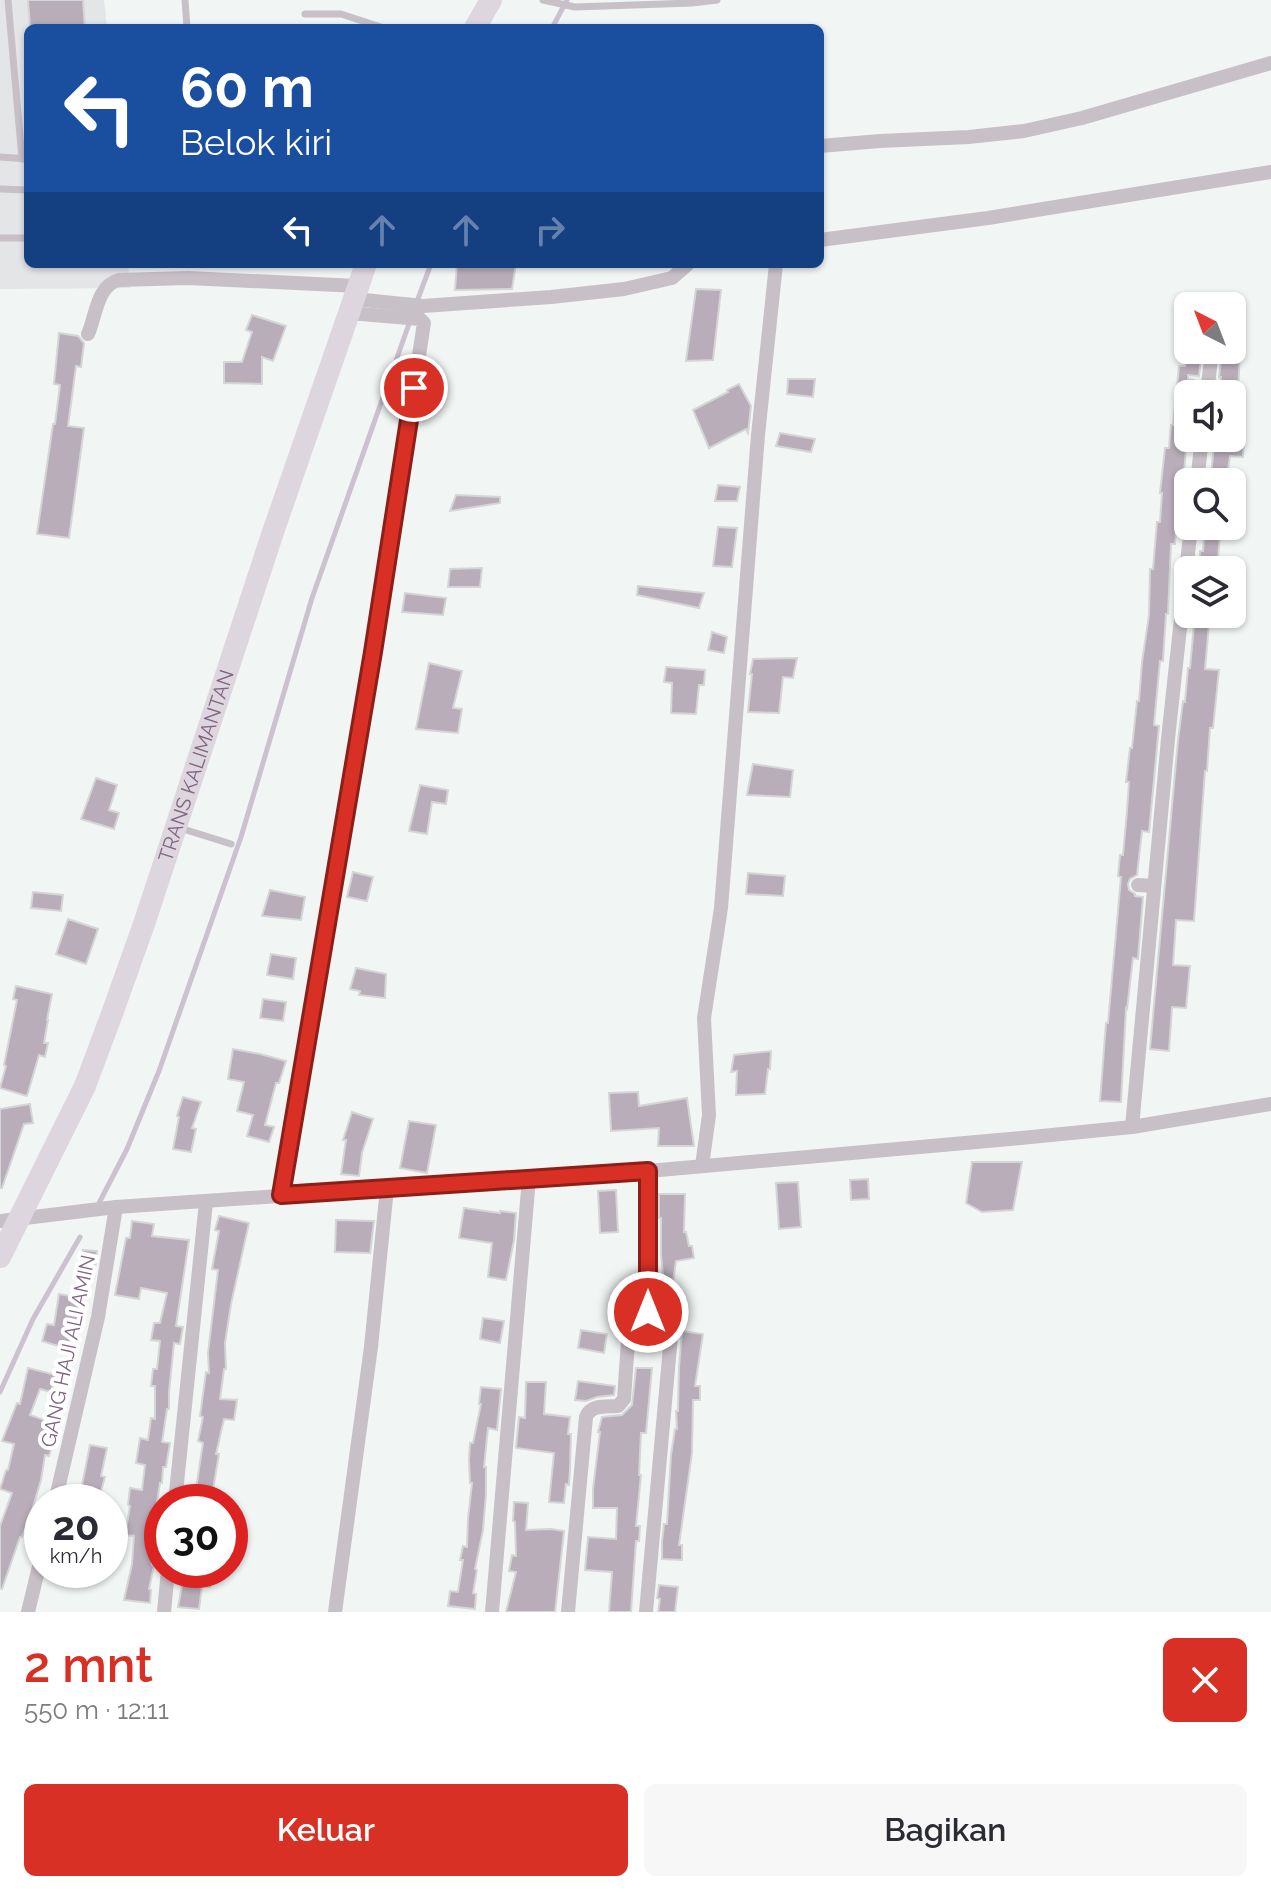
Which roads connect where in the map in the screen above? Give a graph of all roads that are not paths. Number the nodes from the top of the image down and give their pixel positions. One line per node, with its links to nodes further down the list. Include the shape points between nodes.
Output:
1 (8, 0): 12 (lane)
2 (185, 0): 7 (lane)
3 (491, 0): 9 (highway)
4 (543, 0): 5 (lane, via 575,7)
5 (717, 0)
6 (305, 14): 8 (lane, via 341,14)
7 (187, 24)
8 (372, 24)
9 (477, 24)
10 (1271, 63): 11 (street, via 1024,131)
11 (824, 146)
12 (24, 150)
13 (0, 157): 14 (lane)
14 (24, 159)
15 (1271, 172): 20 (street)
16 (0, 189): 17 (lane)
17 (24, 190)
18 (0, 238): 19 (lane)
19 (24, 238)
20 (824, 239)
21 (365, 268): 24 (highway, TRANS KALIMANTAN)
22 (683, 268): 25 (street, via 672,278 624,289)
23 (776, 268): 34 (street, via 756,450 721,908 704,1018 709,1115)
24 (353, 300): 25 (street); 26 (street, via 188,278 119,280 103,292); 28 (highway, TRANS KALIMANTAN)
25 (413, 312): 38 (street, via 424,328)
26 (88, 334)
27 (1189, 540): 31 (street)
28 (176, 827): 29 (lane); 41 (highway, TRANS KALIMANTAN, via 85,1086)
29 (231, 844)
30 (1138, 885): 31 (street)
31 (1154, 886): 33 (street)
32 (1271, 1104): 33 (street)
33 (1132, 1127): 34 (street)
34 (702, 1166): 35 (street)
35 (648, 1171): 36 (street); 43 (street)
36 (529, 1178): 37 (street); 51 (street)
37 (387, 1188): 38 (street); 50 (street)
38 (281, 1195): 39 (street)
39 (206, 1202): 40 (street); 45 (street)
40 (111, 1208): 41 (street); 44 (street, GANG HAJI ALI AMIN, via 98,1317)
41 (10, 1220): 42 (highway, TRANS KALIMANTAN)
42 (0, 1257)
43 (648, 1312): 52 (street, via 638,1314 629,1326 624,1399 618,1406 592,1408 586,1417); 53 (street, via 664,1315 672,1325)
44 (59, 1484)
45 (177, 1484)
46 (34, 1588): 48 (street)
47 (166, 1588): 49 (street)
48 (28, 1612)
49 (164, 1612)
50 (335, 1612)
51 (492, 1612)
52 (568, 1612)
53 (646, 1612)

